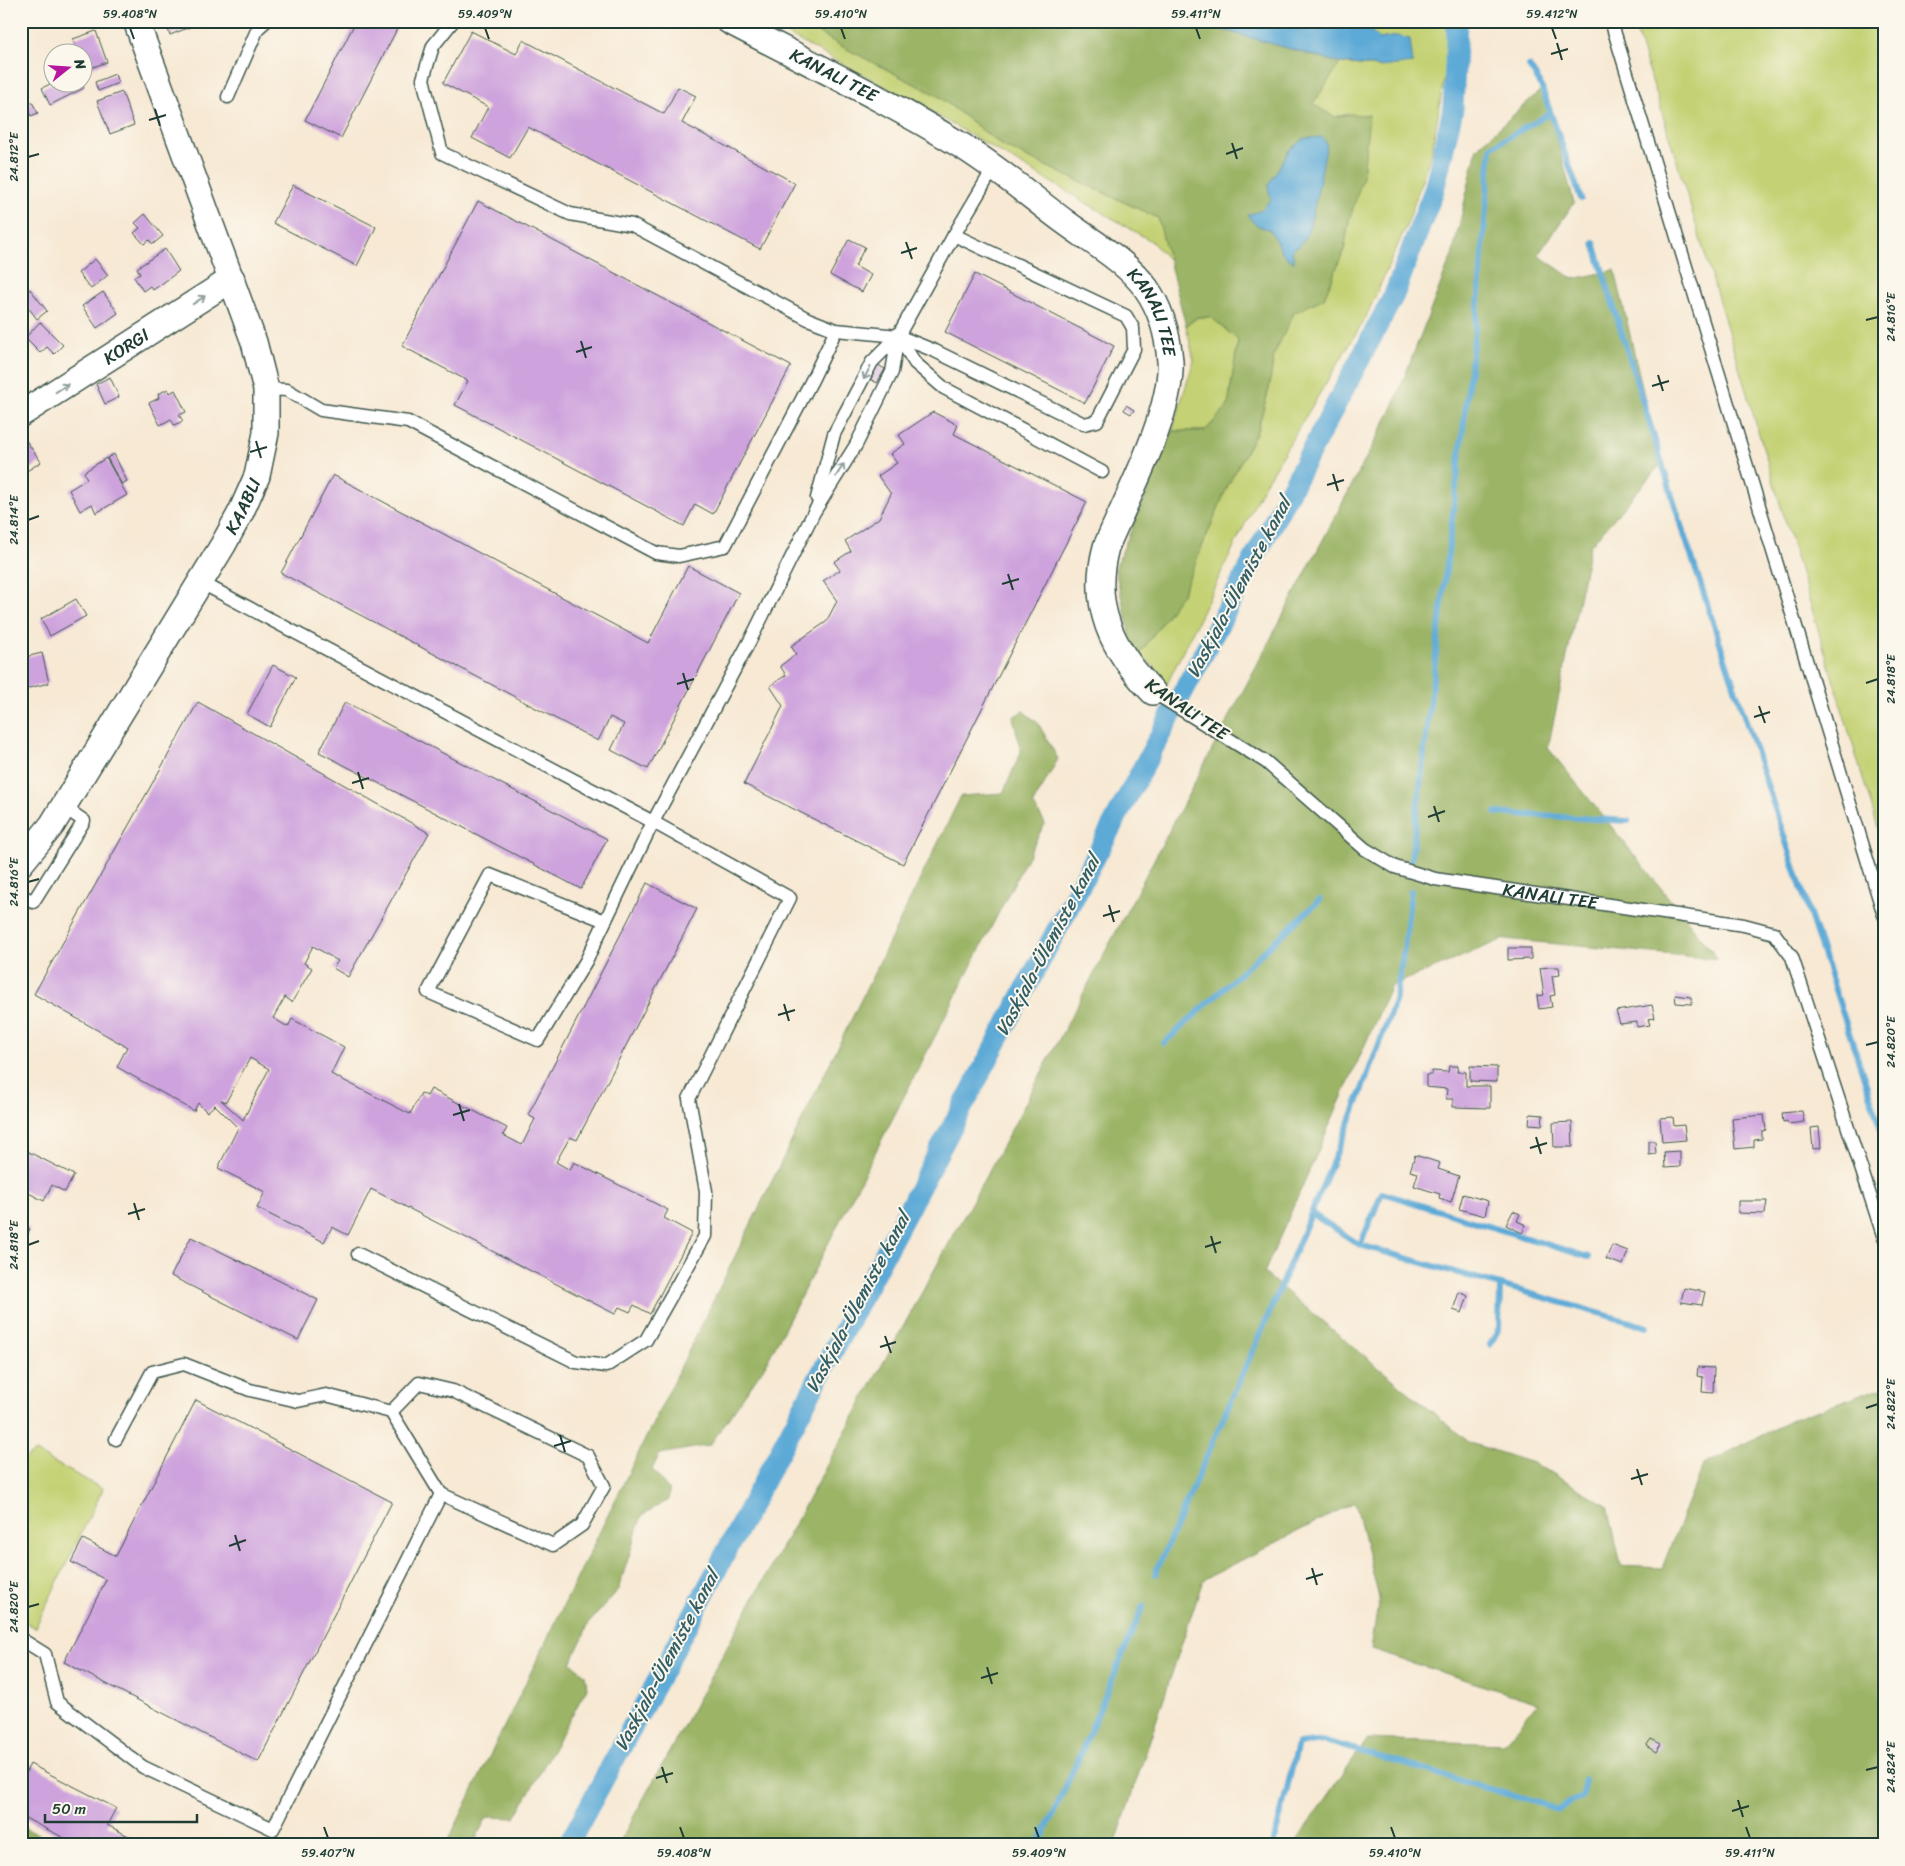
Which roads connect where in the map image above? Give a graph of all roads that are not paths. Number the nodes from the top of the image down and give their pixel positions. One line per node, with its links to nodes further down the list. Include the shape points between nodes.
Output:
1 (136, 21): 9 (street, KAABLI)
2 (266, 21): 6 (lane, via 258,28)
3 (453, 21): 10 (lane, via 433,46 423,79 442,153 570,214 632,225 808,320)
4 (729, 21): 7 (street, KANALI TEE, via 963,146)
5 (1610, 21): 22 (lane)
6 (228, 97)
7 (993, 169): 8 (lane); 17 (street, KANALI TEE, via 1117,261 1146,287 1157,306 1166,333 1170,362 1168,397 1100,567 1102,612 1110,634 1135,673)
8 (954, 235): 11 (lane); 11 (lane, via 1126,316 1133,328 1134,349 1108,403 1096,421 1084,424 936,351)
9 (232, 279): 12 (street, KAABLI); 13 (street, KORGI, one-way to 9)
10 (836, 330): 11 (lane); 12 (lane, via 725,546 679,556 656,553 408,422 321,410 287,390)
11 (898, 336): 14 (lane, via 915,363 944,388); 15 (lane, one-way to 11, via 856,445 892,372); 15 (lane, one-way to 15, via 872,362 834,434)
12 (266, 389): 16 (street, KAABLI, via 266,433 257,476 241,512)
13 (21, 414)
14 (1102, 472)
15 (814, 512): 19 (lane, via 754,633)
16 (200, 582): 18 (street, KAABLI); 19 (lane)
17 (1154, 692): 24 (lane, KANALI TEE, via 1266,762 1365,849 1395,867 1435,879 1744,925 1774,933 1792,957)
18 (64, 807): 20 (street, KAABLI); 21 (lane, via 84,821 33,902)
19 (653, 822): 23 (lane); 25 (lane, via 790,898 689,1098 706,1191 705,1236 646,1340 606,1366 576,1362)
20 (21, 863)
21 (21, 894)
22 (1884, 916)
23 (606, 921): 23 (lane, via 538,1040 428,992 490,875)
24 (1884, 1238)
25 (358, 1254)
26 (391, 1412): 27 (lane, via 326,1395 298,1401 250,1390 184,1364 152,1372); 28 (lane); 28 (lane, via 419,1384 453,1391 588,1456 604,1486 582,1525 553,1545)
27 (116, 1439)
28 (442, 1494): 29 (lane, via 273,1829 143,1767 57,1702 45,1654)
29 (21, 1639)

